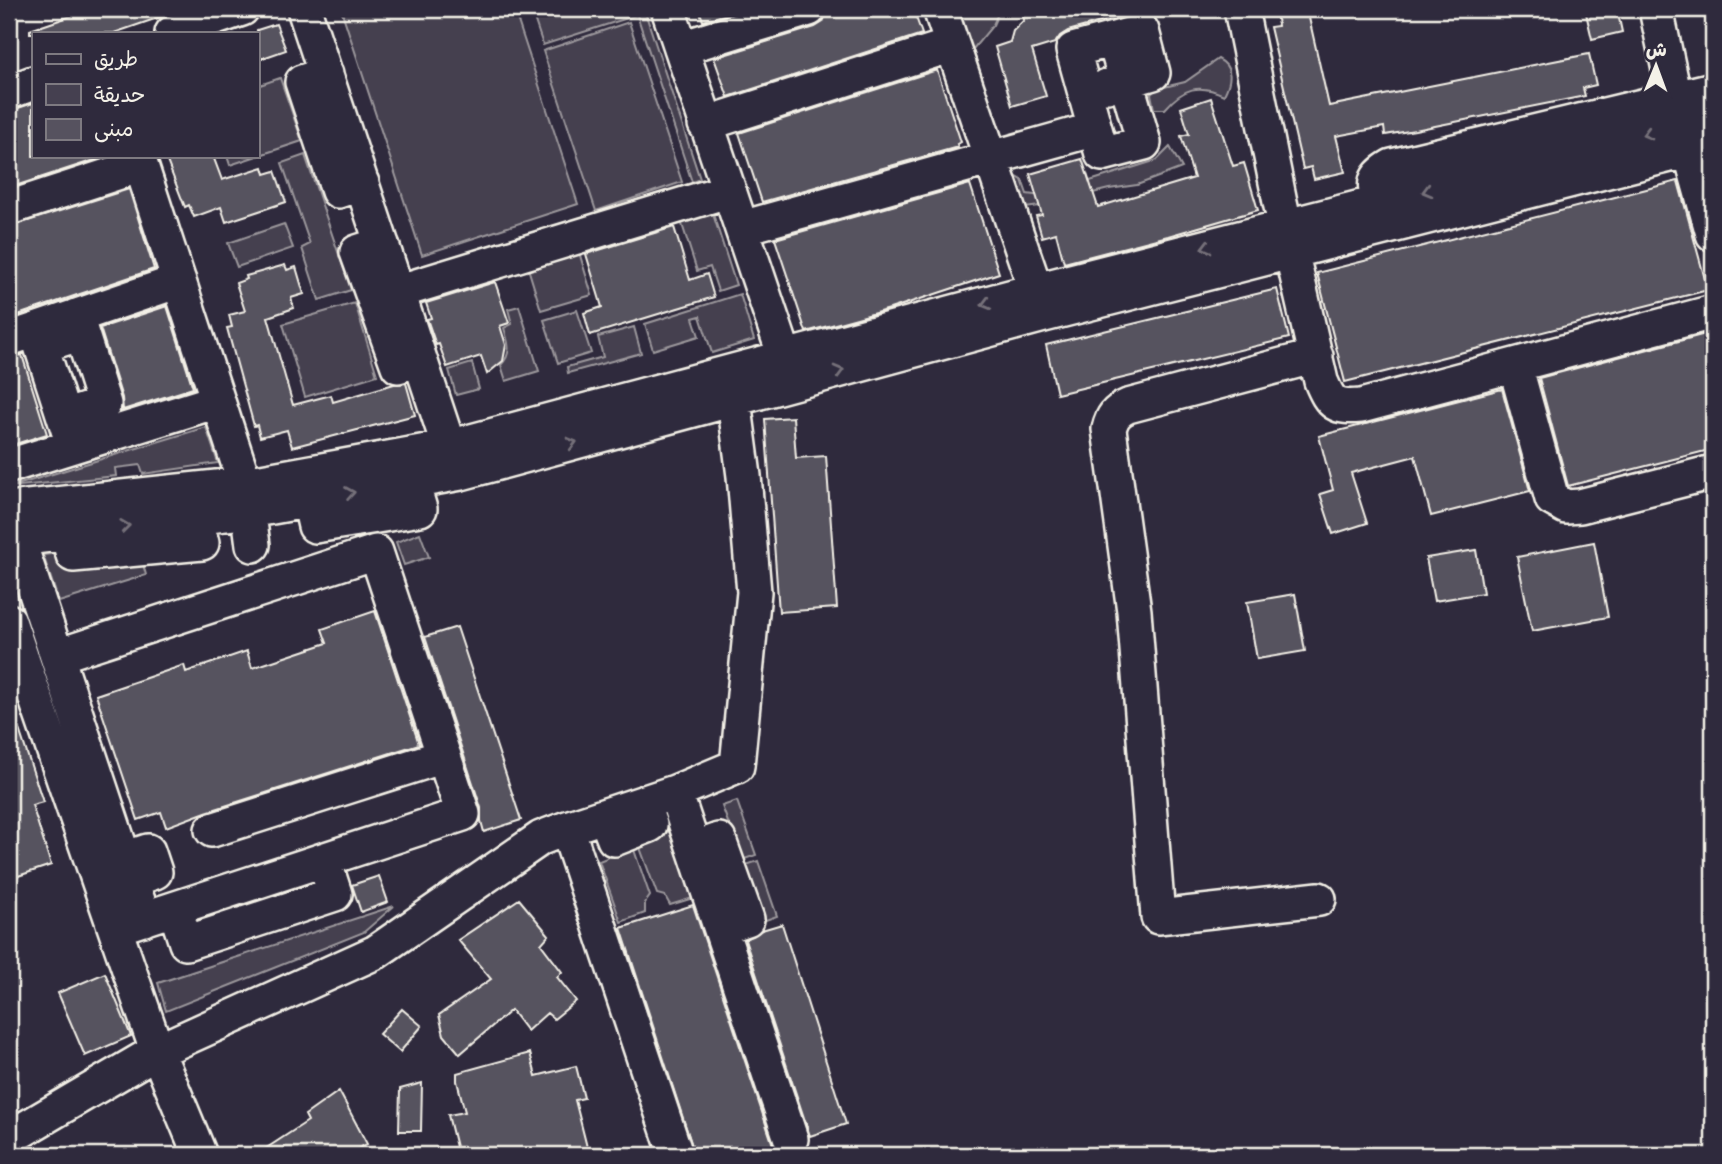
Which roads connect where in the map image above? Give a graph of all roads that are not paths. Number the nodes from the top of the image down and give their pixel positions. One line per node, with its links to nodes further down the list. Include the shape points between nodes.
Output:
1 (242, 9): 8 (street)
2 (303, 9): 27 (street, via 326,74 302,82 338,191 362,183 382,244 357,252)
3 (668, 9): 10 (street)
4 (809, 9): 10 (street)
5 (940, 9): 9 (street)
6 (1241, 9): 25 (street)
7 (1656, 9): 17 (street)
8 (175, 32)
9 (952, 45): 16 (street); 19 (street)
10 (681, 48): 16 (street)
11 (1126, 81): 15 (street); 15 (street, via 1114,39 1073,50); 18 (street, via 1144,142 1102,154)
12 (32, 83): 14 (street)
13 (1713, 89): 17 (street)
14 (9, 92)
15 (1084, 92): 18 (street)
16 (705, 124): 21 (street)
17 (1695, 127): 24 (street); 25 (street); 25 (street, via 1379,203)
18 (1095, 130): 19 (street)
19 (989, 159): 23 (street); 28 (street)
20 (140, 160): 22 (street); 26 (street)
21 (727, 191): 23 (street); 27 (street)
22 (9, 208)
23 (742, 228): 34 (street)
24 (1713, 234)
25 (1289, 240): 28 (street); 32 (street)
26 (179, 281): 30 (street); 36 (street)
27 (386, 295): 38 (street, via 398,366 419,358)
28 (1040, 303): 34 (street)
29 (1713, 312): 33 (street)
30 (79, 324): 31 (street); 37 (street, via 104,404)
31 (9, 339)
32 (1315, 356): 33 (street, via 1329,399 1342,408 1361,407); 54 (street, via 1128,406 1112,418 1109,429 1134,611 1158,917)
33 (1515, 365): 40 (street, via 1552,499 1566,507)
34 (789, 371): 35 (street); 38 (street, via 698,381 505,432)
35 (734, 400): 38 (street, one-way to 35); 48 (street, via 754,592 737,766)
36 (217, 401): 37 (street); 41 (street)
37 (69, 431): 39 (street)
38 (455, 460): 41 (street); 41 (street, via 412,482 309,500)
39 (9, 466)
40 (1713, 472)
41 (247, 497): 42 (street); 43 (street); 44 (street, via 195,517 67,533)
42 (9, 509)
43 (253, 545)
44 (16, 547): 46 (street)
45 (9, 621): 55 (street)
46 (57, 656): 47 (street, via 105,641 98,619 205,584 213,606 376,552); 55 (street)
47 (443, 756): 50 (street); 51 (street, via 468,830 389,856)
48 (700, 782): 49 (street, via 642,803 650,825 614,839 605,816); 58 (street, via 694,849 719,840 747,919 721,928)
49 (567, 828): 56 (street, via 541,838 376,952); 60 (street)
50 (212, 830)
51 (396, 836): 52 (street); 53 (street, via 401,815 216,876)
52 (324, 860): 53 (street); 55 (street, via 335,894 223,931 186,943)
53 (222, 893): 55 (street)
54 (1319, 899)
55 (144, 919): 56 (street)
56 (157, 1051): 57 (street); 59 (street)
57 (9, 1138)
58 (791, 1139)
59 (200, 1155)
60 (676, 1155)

